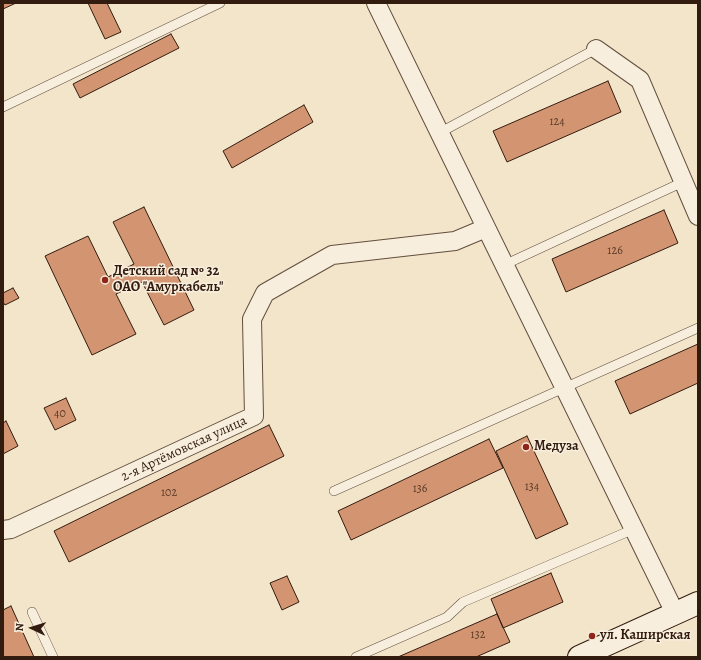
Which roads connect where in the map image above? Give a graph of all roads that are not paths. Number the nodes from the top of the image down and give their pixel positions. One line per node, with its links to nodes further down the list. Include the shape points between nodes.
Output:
1 (220, 3): 4 (lane)
2 (376, 3): 5 (street)
3 (596, 49): 5 (lane); 6 (street, via 640,80)
4 (3, 107)
5 (439, 132): 8 (street)
6 (683, 182): 7 (street); 9 (lane)
7 (698, 216)
8 (486, 228): 9 (street); 14 (street, 2-я Артёмовская улица, via 455,241 332,255 265,293 252,319 254,416 11,529)
9 (504, 265): 11 (street)
10 (698, 328): 11 (lane)
11 (564, 387): 12 (lane); 13 (street)
12 (334, 491)
13 (634, 529): 17 (street); 19 (lane, via 463,602 447,617)
14 (3, 530)
15 (698, 603): 17 (street)
16 (32, 612): 18 (lane)
17 (675, 613): 20 (street)
18 (53, 657)
19 (356, 657)
20 (579, 657)

